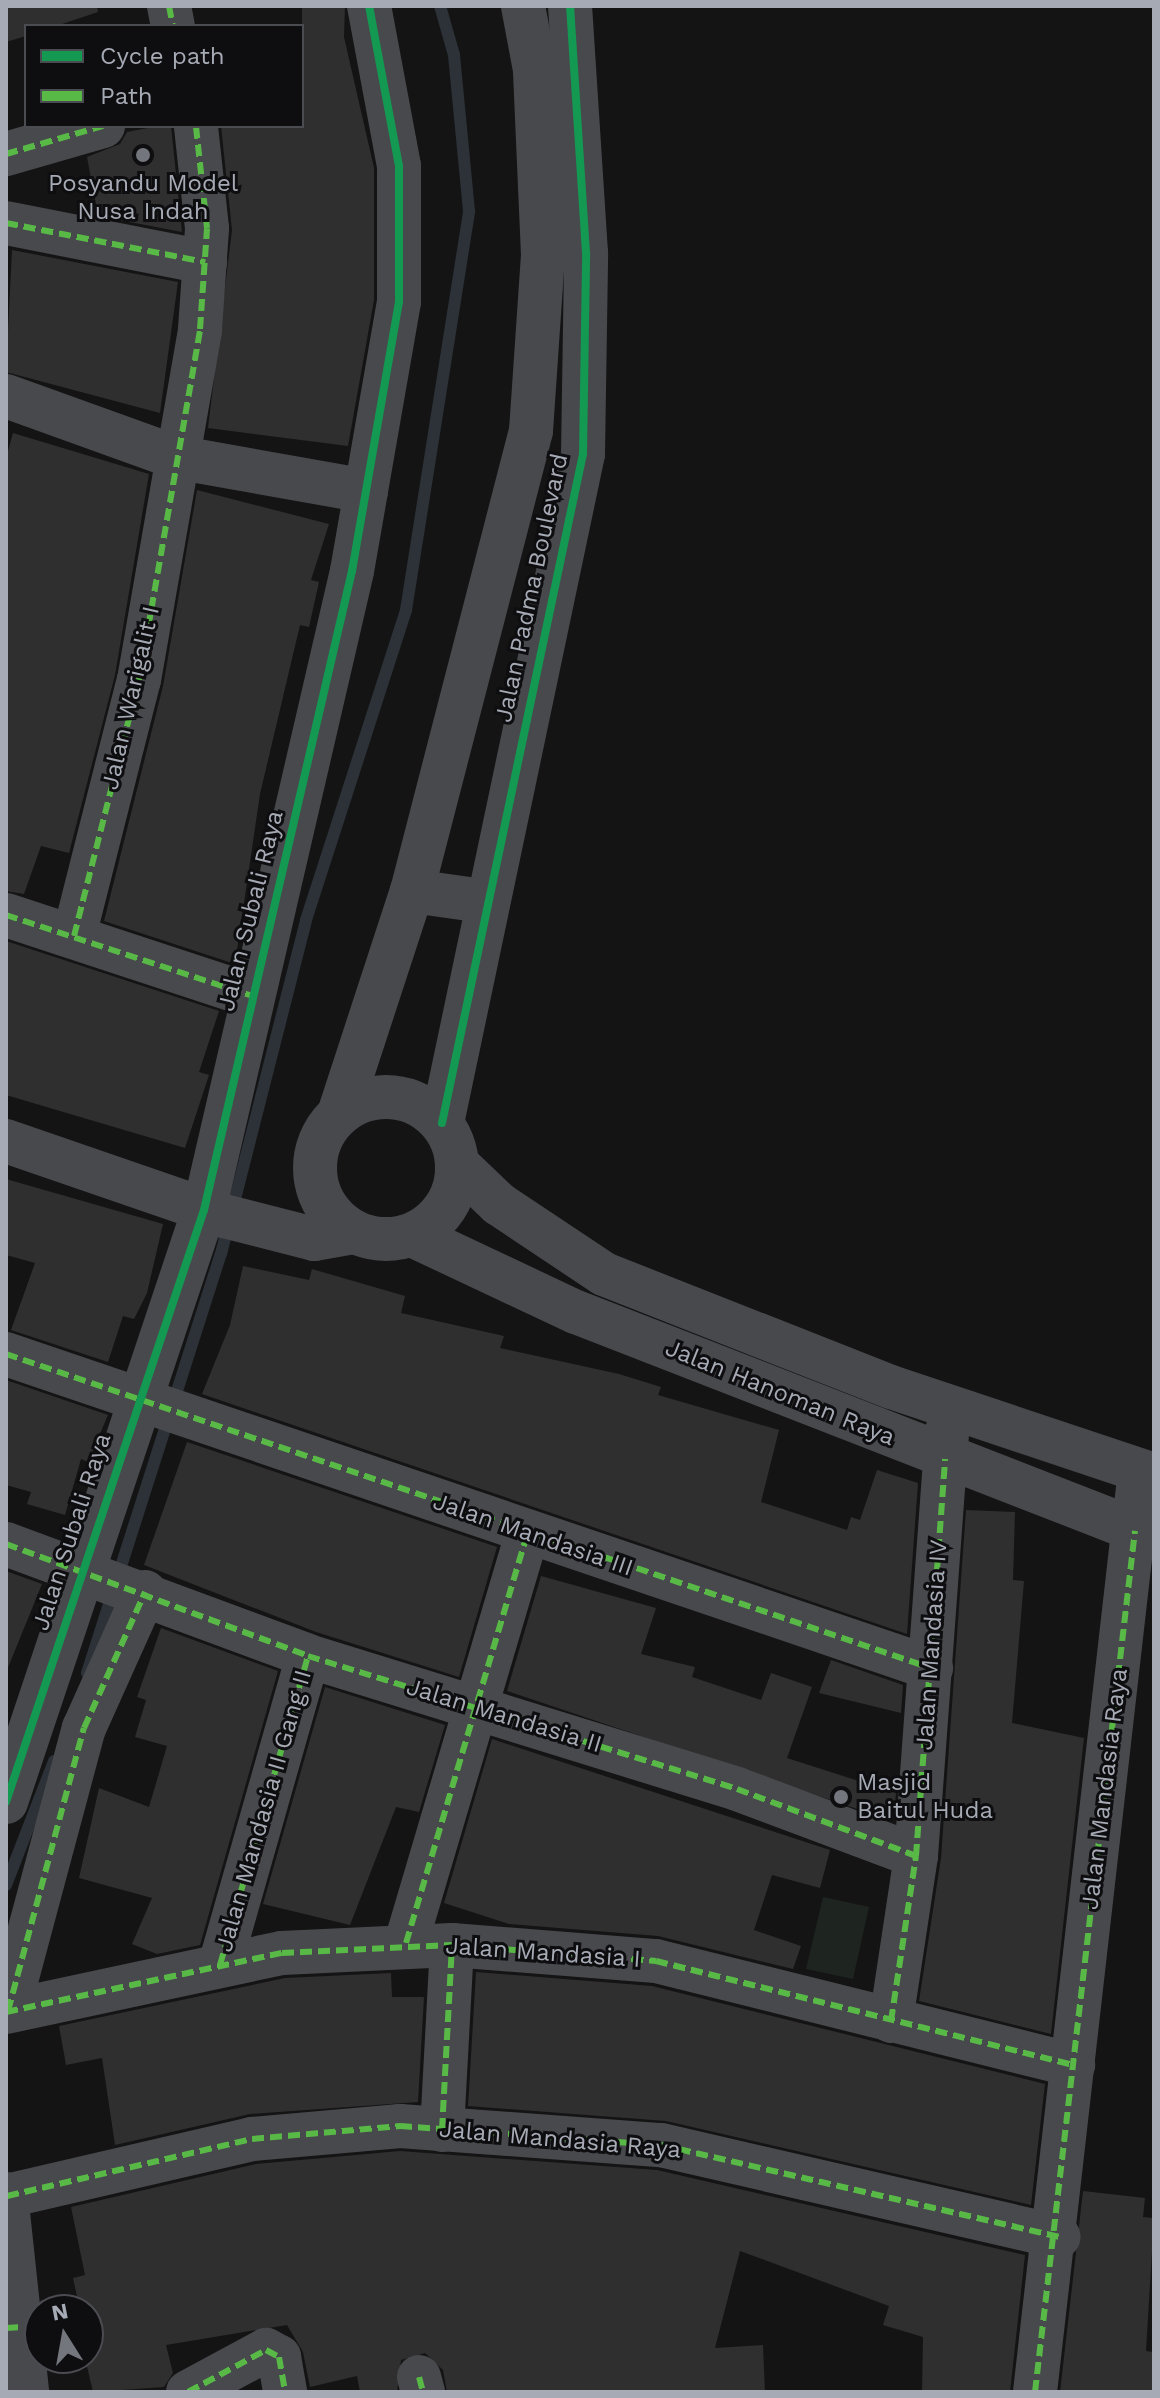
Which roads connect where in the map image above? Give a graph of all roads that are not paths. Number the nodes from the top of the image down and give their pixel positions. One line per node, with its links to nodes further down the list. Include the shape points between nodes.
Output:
1 (369, 6): 11 (street, Jalan Subali Raya, via 399,166 399,302)
2 (523, 6): 12 (street, Jalan Padma Boulevard, via 535,70 543,255 531,431)
3 (570, 6): 13 (street, Jalan Padma Boulevard, via 586,253 583,454)
4 (96, 128): 6 (street)
5 (196, 128): 8 (street, Jalan Warigalit I)
6 (6, 154)
7 (6, 223): 8 (street)
8 (205, 262): 10 (street, Jalan Warigalit I, via 200,329)
9 (6, 396): 10 (street)
10 (175, 457): 11 (street); 15 (street, Jalan Warigalit I, via 139,680)
11 (366, 491): 16 (street, Jalan Subali Raya)
12 (412, 891): 13 (street); 17 (street, Jalan Padma Boulevard)
13 (483, 901): 18 (street, Jalan Padma Boulevard)
14 (6, 915): 15 (street)
15 (74, 936): 16 (street)
16 (250, 995): 22 (street, Jalan Subali Raya)
17 (339, 1114): 18 (street, via 382,1097 404,1099); 21 (street, via 323,1133)
18 (442, 1123): 20 (street)
19 (6, 1141): 22 (street)
20 (458, 1165): 24 (street, via 447,1207); 27 (street, Jalan Hanoman Raya, via 499,1204 604,1274)
21 (315, 1181): 22 (street, via 305,1213); 23 (street, via 324,1204)
22 (239, 1219): 23 (street, via 314,1239); 26 (street, Jalan Subali Raya)
23 (353, 1232): 24 (street)
24 (412, 1235): 28 (street, Jalan Hanoman Raya, via 576,1312)
25 (6, 1354): 26 (street, Jalan Mandasia III)
26 (163, 1404): 30 (street, Jalan Mandasia III); 33 (street, Jalan Subali Raya)
27 (948, 1406): 28 (street, Jalan Mandasia IV); 29 (street, Jalan Hanoman Raya)
28 (945, 1459): 31 (street, Jalan Hanoman Raya); 35 (street, Jalan Mandasia IV)
29 (1147, 1473): 31 (street, Jalan Mandasia Raya)
30 (527, 1534): 35 (street, Jalan Mandasia III); 36 (street)
31 (1144, 1534): 44 (street, Jalan Mandasia Raya)
32 (6, 1544): 33 (street, Jalan Mandasia II)
33 (113, 1579): 34 (street, Jalan Mandasia II); 37 (street, Jalan Subali Raya); 42 (street, via 84,1728)
34 (308, 1656): 36 (street, Jalan Mandasia II); 41 (street, Jalan Mandasia II Gang II)
35 (931, 1668): 38 (street, Jalan Mandasia IV)
36 (475, 1706): 38 (street, Jalan Mandasia II, via 765,1798); 39 (street)
37 (6, 1802)
38 (916, 1856): 43 (street, Jalan Mandasia IV)
39 (406, 1943): 40 (street, Jalan Mandasia I); 41 (street, Jalan Mandasia I)
40 (452, 1945): 43 (street, Jalan Mandasia I, via 656,1961); 45 (street)
41 (220, 1965): 42 (street, Jalan Mandasia I)
42 (7, 2011)
43 (891, 2021): 44 (street, Jalan Mandasia I)
44 (1073, 2065): 47 (street, Jalan Mandasia Raya)
45 (442, 2130): 46 (street, Jalan Mandasia Raya, via 337,2127); 47 (street, Jalan Mandasia Raya, via 661,2145)
46 (23, 2191): 48 (street)
47 (1058, 2237): 52 (street, Jalan Mandasia Raya)
48 (14, 2328): 49 (street)
49 (27, 2392)
50 (188, 2392): 51 (street, via 266,2350 279,2357)
51 (285, 2392)
52 (1035, 2392)

